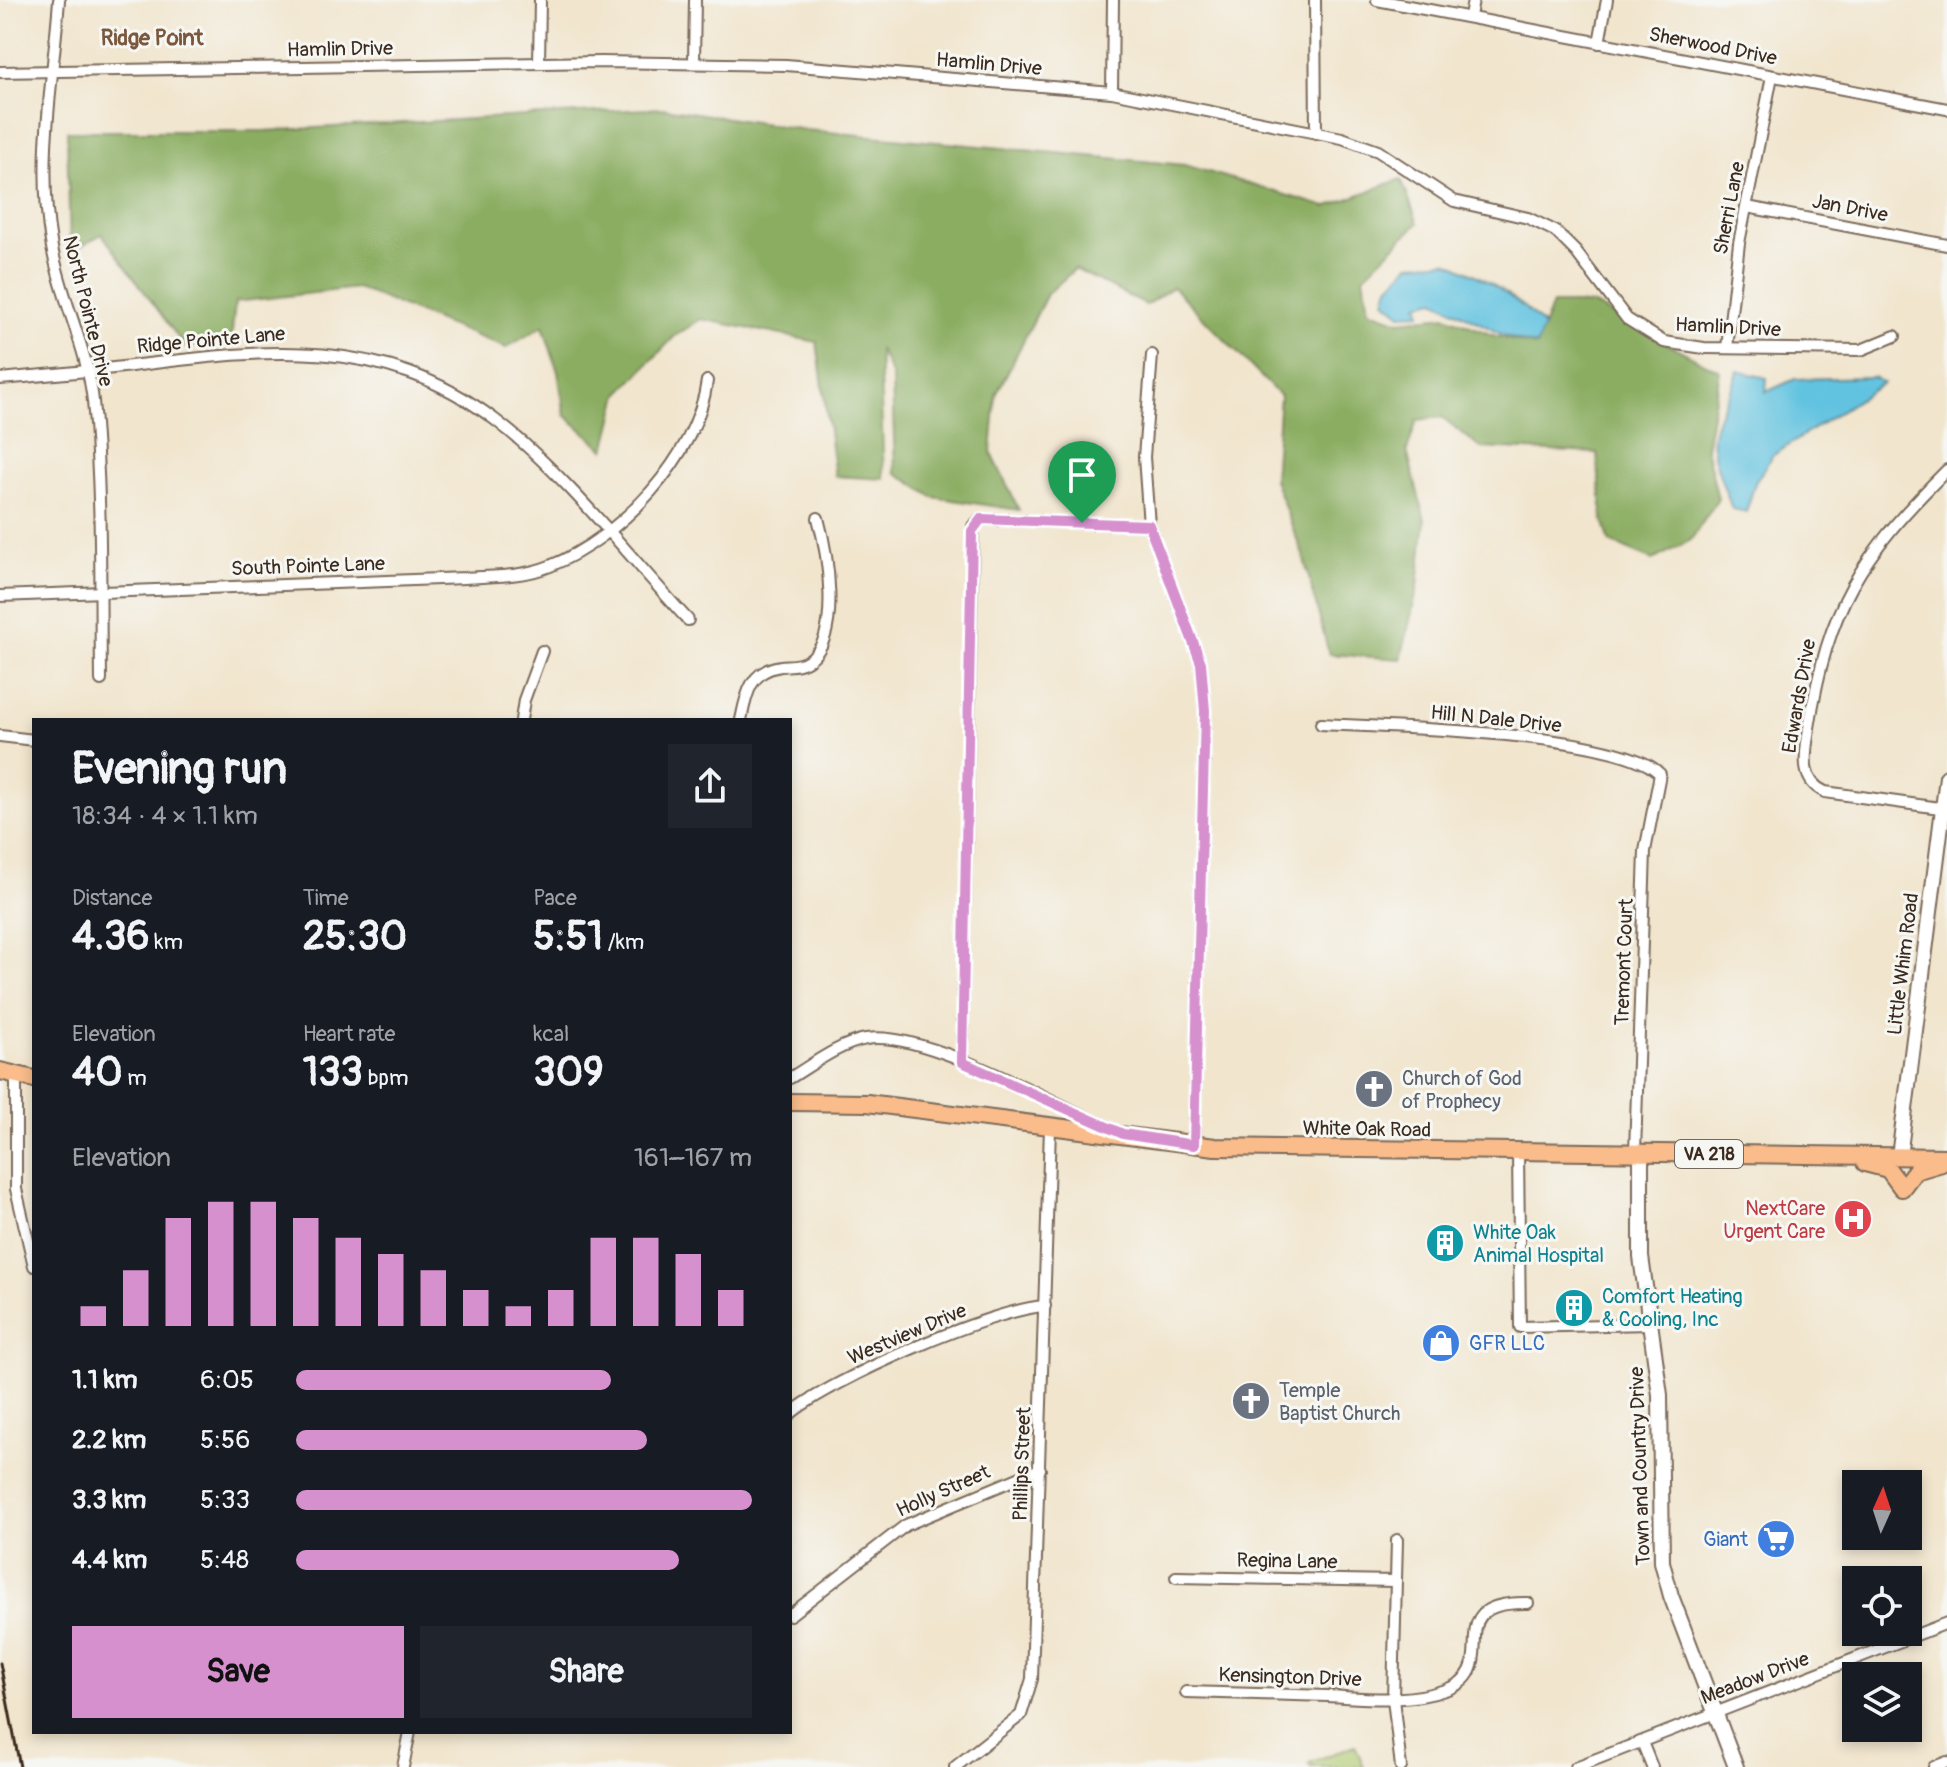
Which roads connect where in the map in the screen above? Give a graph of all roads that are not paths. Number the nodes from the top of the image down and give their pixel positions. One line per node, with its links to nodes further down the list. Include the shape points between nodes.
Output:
1 (59, 0): 14 (street, North Pointe Drive)
2 (540, 0): 12 (street)
3 (695, 0): 11 (street)
4 (1113, 0): 16 (street)
5 (1315, 0): 18 (street)
6 (1377, 0): 9 (street, Sherwood Drive)
7 (1473, 0): 9 (street)
8 (1607, 0): 10 (street)
9 (1470, 16): 10 (street, Sherwood Drive)
10 (1599, 43): 15 (street, Sherwood Drive)
11 (694, 62): 12 (street, Hamlin Drive); 16 (street, Hamlin Drive)
12 (539, 63): 14 (street, Hamlin Drive)
13 (0, 72): 14 (street, Hamlin Drive)
14 (53, 73): 24 (street, North Pointe Drive, via 46,151 48,218 56,269)
15 (1772, 76): 17 (street, Sherwood Drive); 19 (street, Sherri Lane)
16 (1112, 92): 18 (street, Hamlin Drive)
17 (1947, 109)
18 (1316, 133): 22 (street, Hamlin Drive, via 1378,151 1454,201 1528,218 1555,231 1627,319 1651,336 1680,345)
19 (1747, 207): 20 (street, Jan Drive); 22 (street, Sherri Lane)
20 (1947, 245)
21 (1895, 336): 22 (street, Hamlin Drive, via 1861,350)
22 (1727, 348)
23 (1152, 355): 29 (street, via 1144,457)
24 (88, 370): 25 (street, Ridge Pointe Lane); 30 (street, Ridge Pointe Lane, via 266,350 320,352 385,366 445,389 494,419); 31 (street, North Pointe Drive, via 95,422)
25 (0, 379)
26 (707, 381): 30 (street, South Pointe Lane, via 700,414 673,467)
27 (1947, 470): 43 (street, Edwards Drive, via 1879,544 1840,607 1821,661 1805,765 1812,784 1825,792)
28 (818, 518): 37 (street, via 827,562 823,644 805,663 758,675 747,690)
29 (1149, 525): 44 (street, via 981,519 973,526); 52 (street, via 1201,663 1205,711)
30 (606, 531): 31 (street, South Pointe Lane, via 558,562 514,575); 33 (street, Ridge Pointe Lane)
31 (100, 593): 32 (street, South Pointe Lane); 35 (street, North Pointe Drive)
32 (0, 596)
33 (688, 620)
34 (542, 651): 36 (street)
35 (101, 680)
36 (521, 718)
37 (741, 718)
38 (1321, 724): 41 (street, Hill N Dale Drive, via 1465,731 1556,742 1638,759)
39 (0, 736): 40 (street)
40 (32, 740)
41 (1660, 774): 54 (street, Tremont Court, via 1645,851)
42 (1947, 777): 43 (street, Little Whim Road)
43 (1945, 809): 56 (street, Little Whim Road)
44 (962, 1062): 47 (street, via 903,1041 872,1038 848,1045); 51 (street, via 1123,1134)
45 (0, 1065): 46 (main road)
46 (8, 1073): 48 (main road); 58 (street, via 16,1189)
47 (792, 1077)
48 (32, 1079)
49 (792, 1102): 50 (main road, White Oak Road / VA 218, via 867,1103)
50 (1050, 1128): 51 (main road, White Oak Road / VA 218); 59 (street, Phillips Street)
51 (1158, 1142): 52 (main road, White Oak Road / VA 218)
52 (1194, 1145): 53 (main road, White Oak Road / VA 218)
53 (1518, 1151): 54 (main road, White Oak Road / VA 218); 60 (street, via 1520,1327)
54 (1638, 1152): 55 (main road, White Oak Road / VA 218); 60 (street, Town and Country Drive, via 1640,1239)
55 (1824, 1155): 56 (main road, White Oak Road / VA 218); 57 (main road, via 1882,1166 1902,1188 1915,1171)
56 (1899, 1157): 57 (main road, White Oak Road / VA 218)
57 (1947, 1160)
58 (32, 1257)
59 (1045, 1306): 61 (street, Westview Drive, via 1010,1311 867,1370); 62 (street, Phillips Street)
60 (1650, 1324): 71 (street, Town and Country Drive, via 1660,1395 1662,1562)
61 (792, 1413)
62 (1040, 1469): 67 (street, Holly Street, via 906,1525); 76 (street, Phillips Street, via 1028,1698 1009,1728)
63 (1397, 1540): 65 (street)
64 (1176, 1577): 65 (street, Regina Lane)
65 (1396, 1581): 70 (street)
66 (1528, 1603): 70 (street, Kensington Drive, via 1496,1604 1483,1612 1476,1626 1473,1663 1454,1686)
67 (792, 1613)
68 (1947, 1623): 71 (street, Meadow Drive)
69 (1186, 1692): 70 (street, Kensington Drive)
70 (1393, 1699): 77 (street)
71 (1716, 1712): 73 (street, Meadow Drive); 80 (street, Town and Country Drive)
72 (410, 1734): 75 (street)
73 (1642, 1742): 78 (street, Meadow Drive); 79 (street)
74 (1947, 1762): 81 (street)
75 (403, 1767)
76 (955, 1767)
77 (1401, 1767)
78 (1576, 1767)
79 (1652, 1767)
80 (1736, 1767)
81 (1934, 1767)

